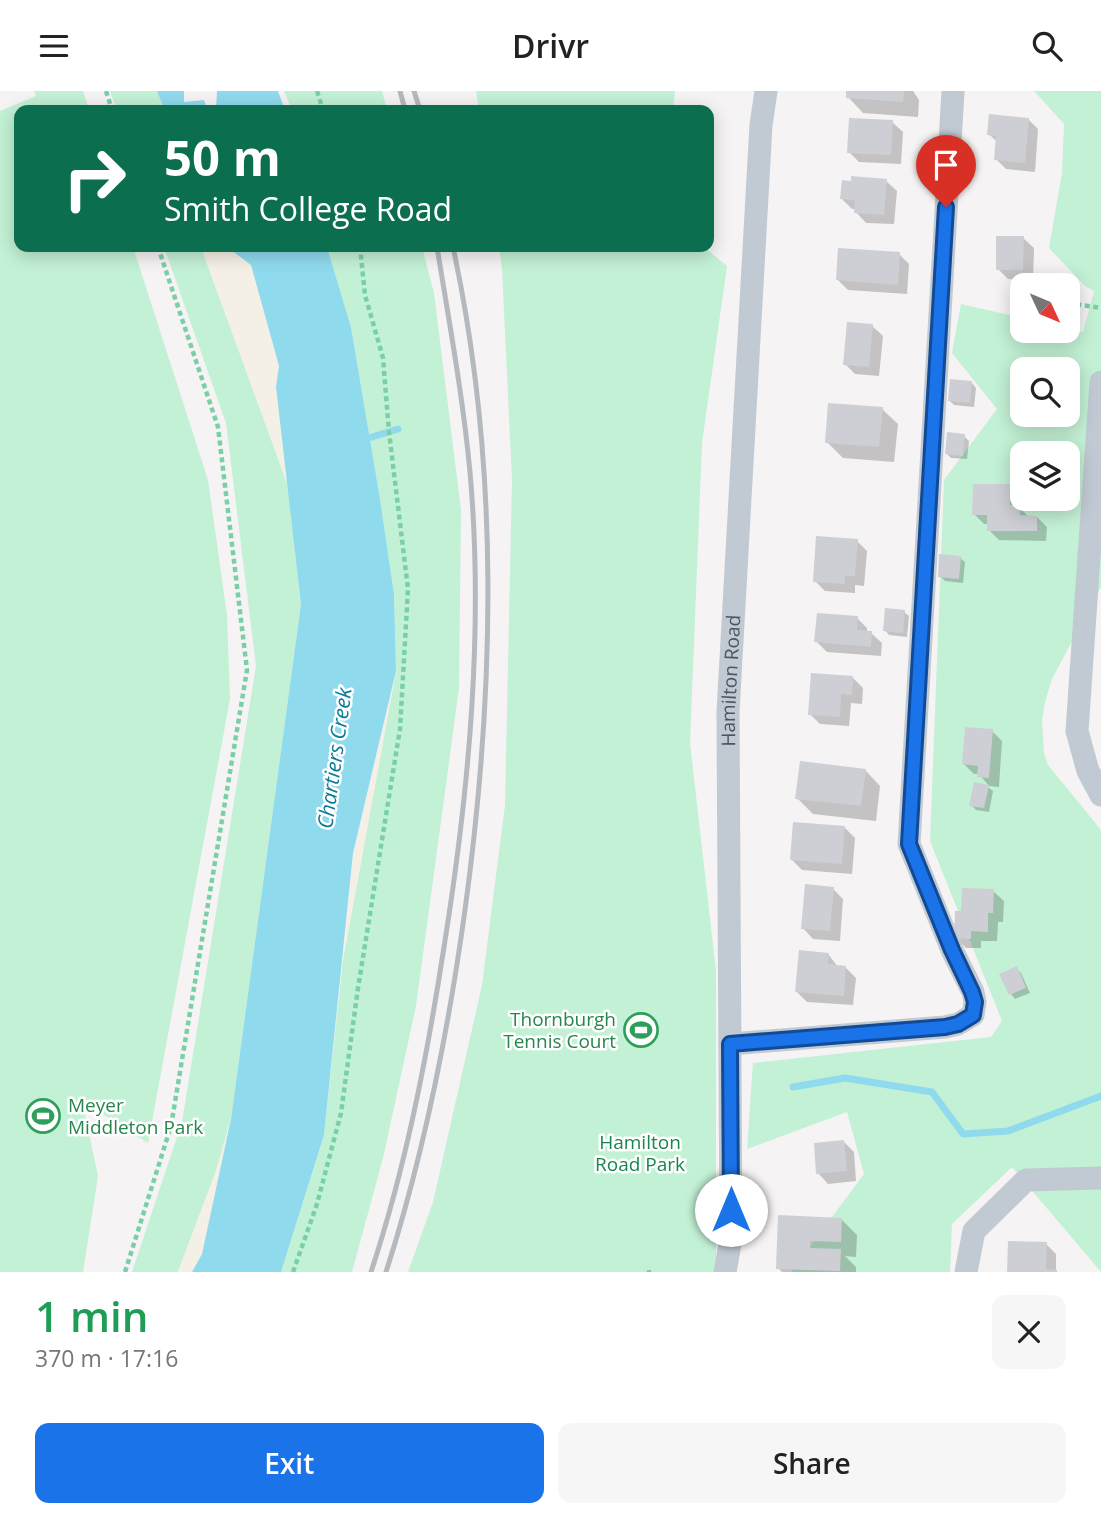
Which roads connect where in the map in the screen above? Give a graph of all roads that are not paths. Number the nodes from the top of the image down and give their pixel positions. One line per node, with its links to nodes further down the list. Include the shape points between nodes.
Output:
1 (766, 91): 5 (street, Hamilton Road, via 727,712)
2 (953, 91): 5 (street, via 909,844 975,1002 973,1015 945,1027)
3 (1101, 382): 4 (street, via 1077,731 1088,771)
4 (1101, 795)
5 (730, 1044): 7 (street, Hamilton Road, via 732,1238)
6 (1101, 1178): 8 (street, via 1026,1180 974,1231)
7 (725, 1272)
8 (966, 1272)

